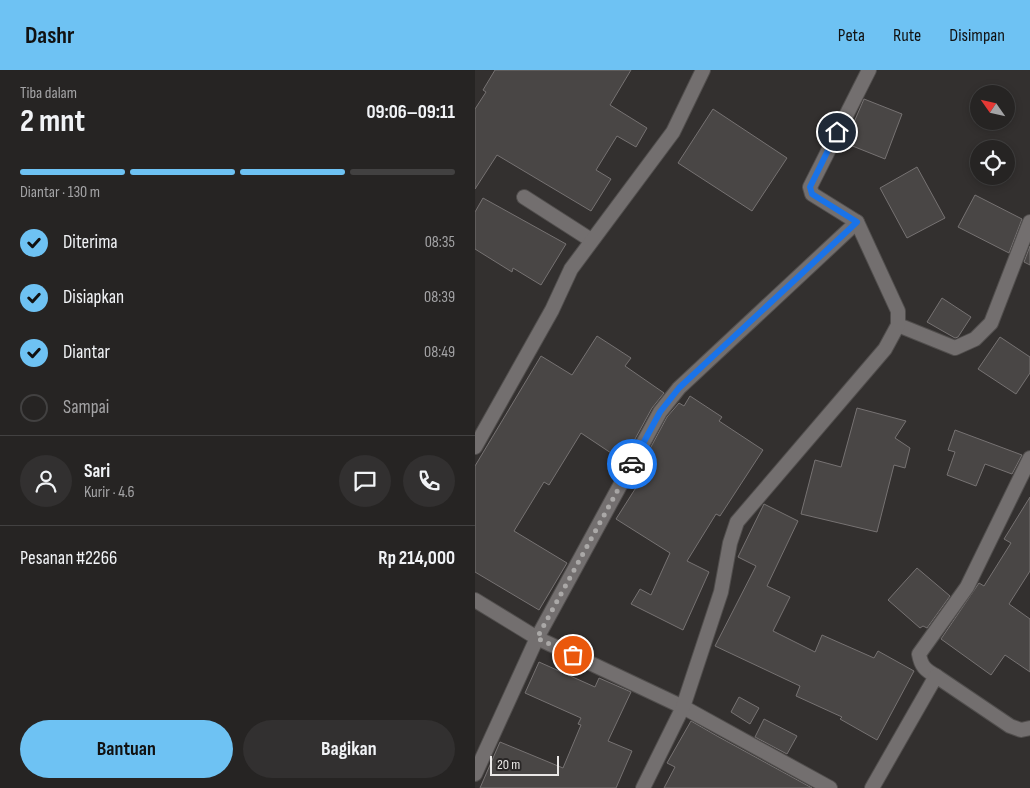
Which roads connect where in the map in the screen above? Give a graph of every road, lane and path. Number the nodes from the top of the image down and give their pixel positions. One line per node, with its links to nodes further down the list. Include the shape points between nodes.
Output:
1 (703, 70): 6 (street, via 673,132)
2 (869, 70): 4 (street, via 810,187 812,194)
3 (524, 197): 6 (street)
4 (857, 222): 7 (street, via 898,310); 11 (street, via 669,400)
5 (1030, 222): 7 (street, via 991,323 975,339 955,348)
6 (591, 240): 8 (street, via 571,269)
7 (897, 324): 13 (street, via 885,349 737,522 721,592)
8 (475, 447)
9 (1030, 458): 12 (street, via 976,570 919,654 926,670)
10 (475, 600): 11 (street)
11 (537, 638): 13 (street); 15 (street)
12 (936, 676): 14 (street, via 1010,726 1021,730); 18 (street)
13 (683, 708): 16 (street); 17 (street)
14 (1030, 728)
15 (475, 774)
16 (643, 788)
17 (830, 788)
18 (872, 788)

